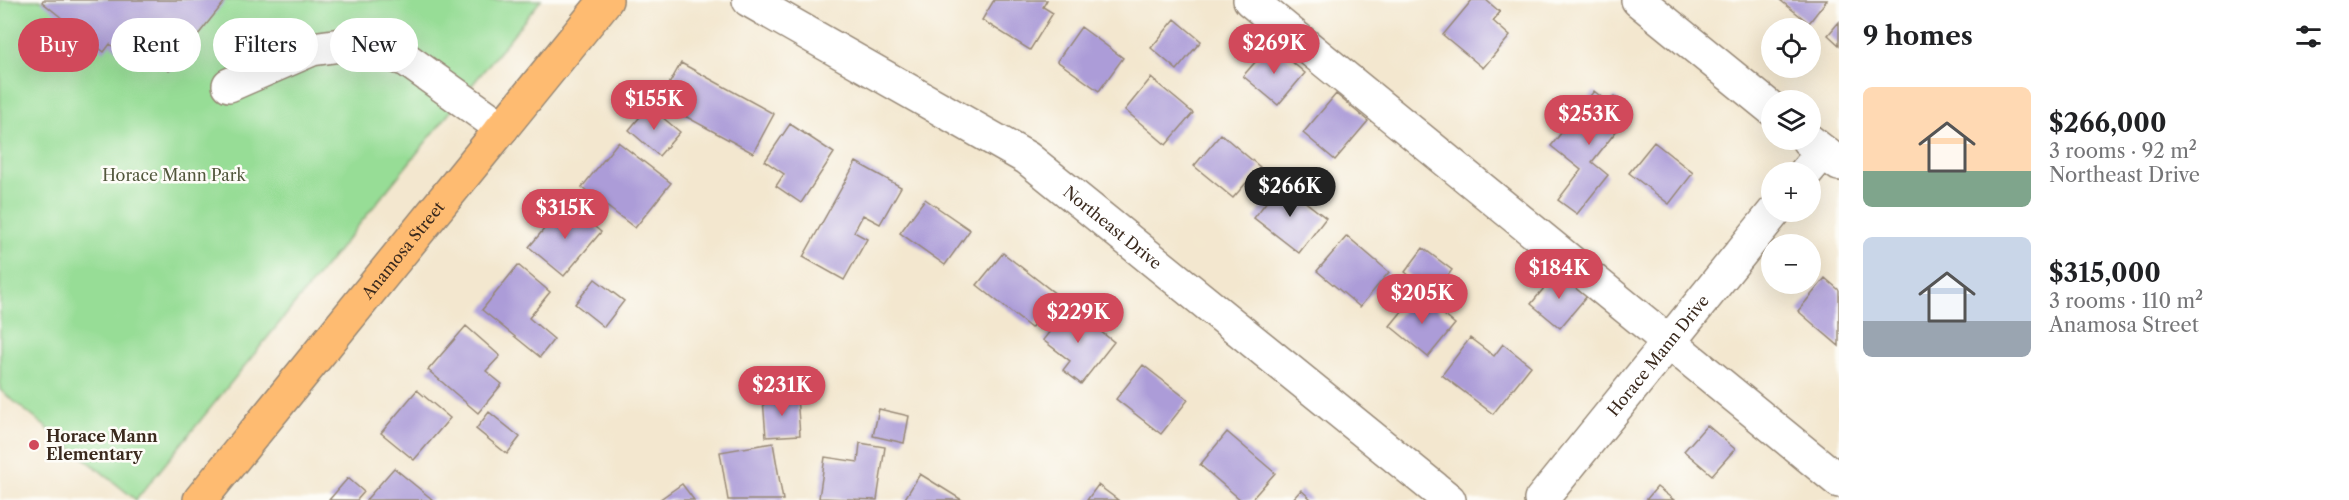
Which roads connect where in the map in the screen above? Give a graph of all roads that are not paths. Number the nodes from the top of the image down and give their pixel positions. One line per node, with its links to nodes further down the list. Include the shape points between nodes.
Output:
1 (606, 0): 7 (main road, Anamosa Street)
2 (748, 0): 12 (street, Northeast Drive, via 1027,158)
3 (1250, 0): 9 (street)
4 (1638, 0): 6 (street)
5 (229, 85): 7 (street, via 312,49 348,44 406,60)
6 (1761, 100)
7 (502, 128): 11 (main road, Anamosa Street)
8 (1766, 222): 9 (street, Horace Mann Drive)
9 (1668, 342): 10 (street); 13 (street, Horace Mann Drive)
10 (1839, 481)
11 (201, 500)
12 (1449, 500)
13 (1541, 500)

